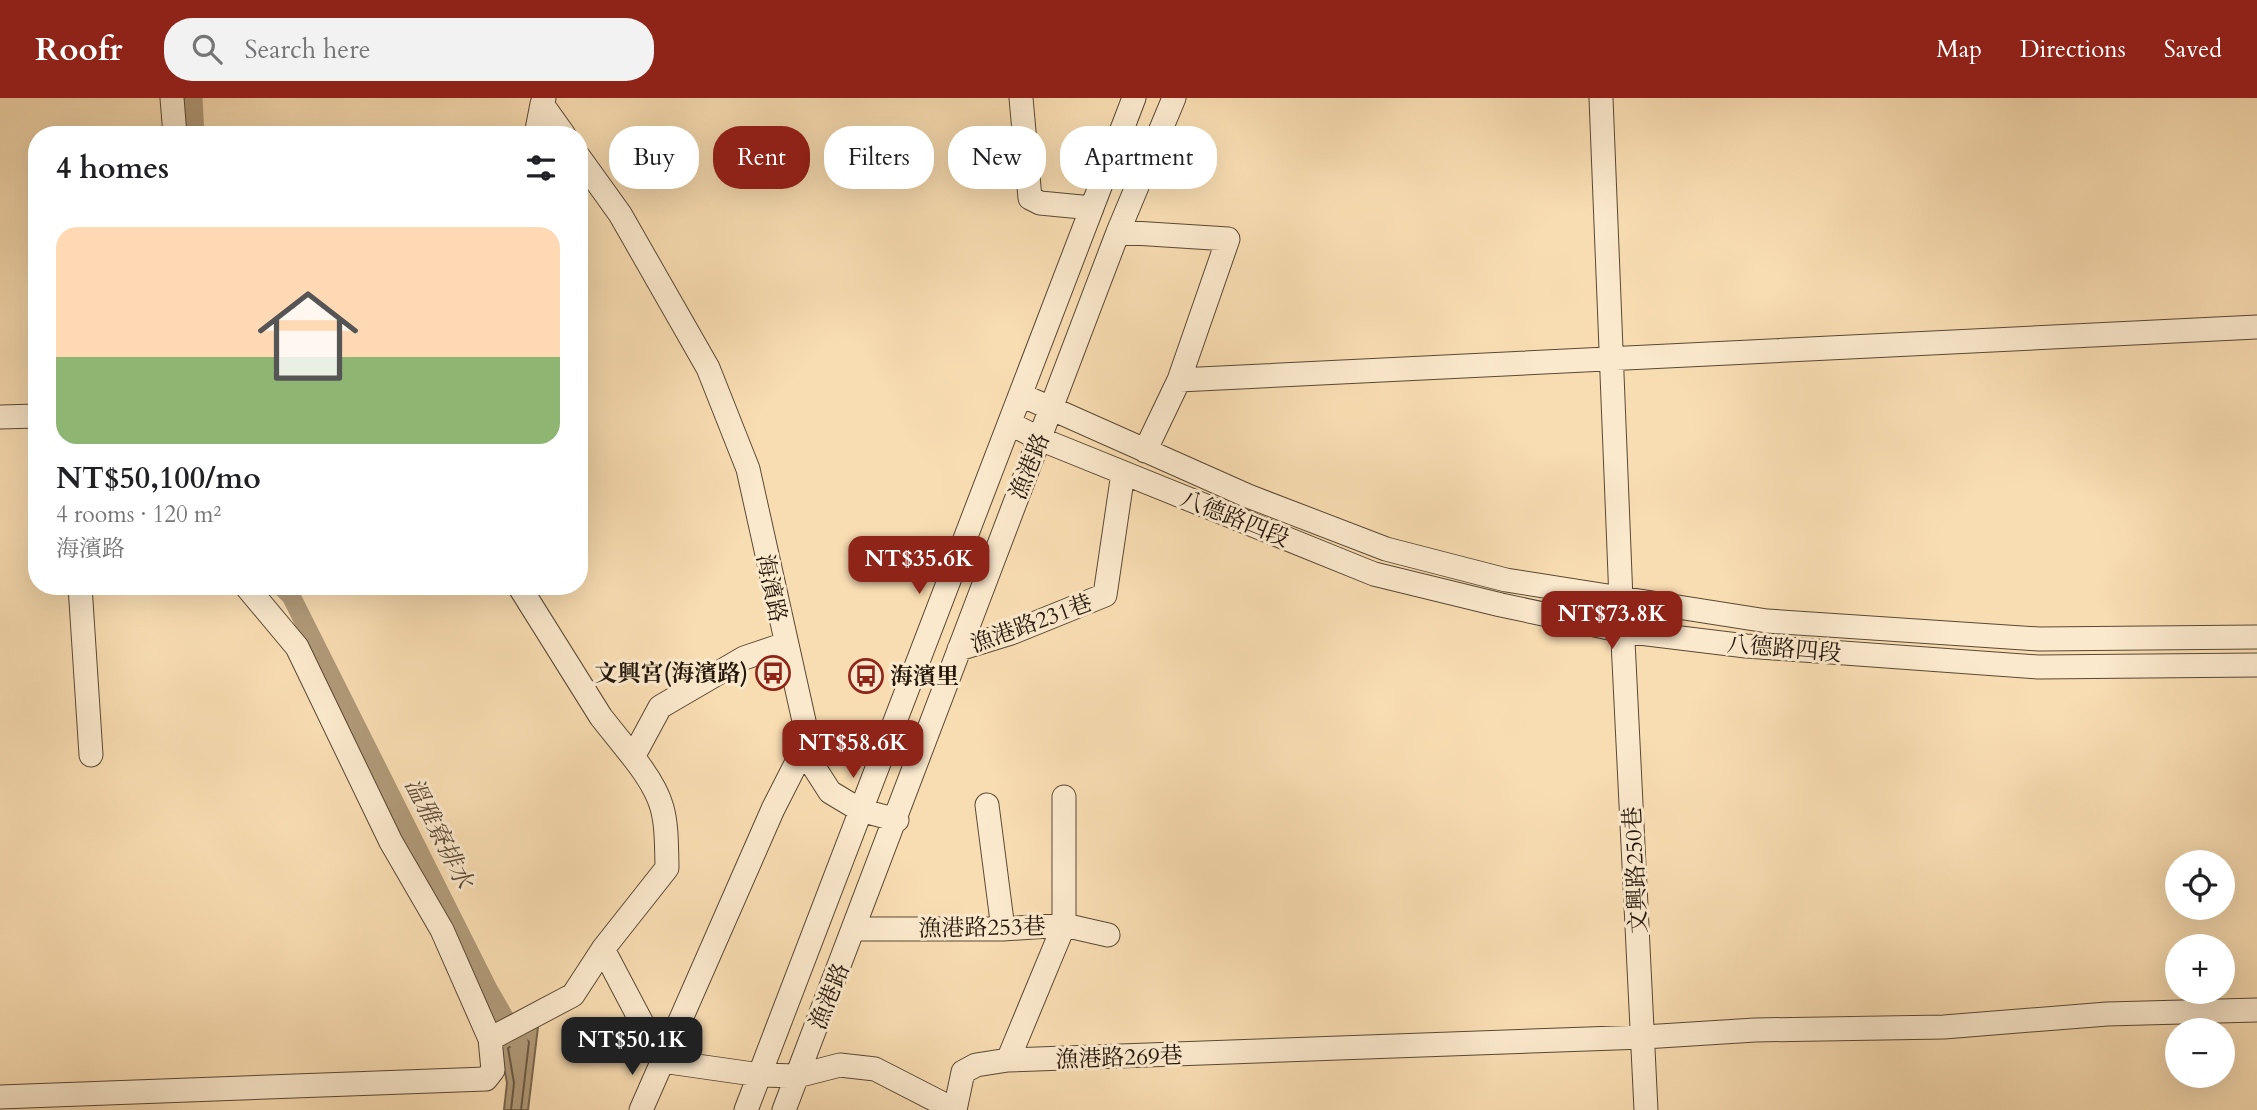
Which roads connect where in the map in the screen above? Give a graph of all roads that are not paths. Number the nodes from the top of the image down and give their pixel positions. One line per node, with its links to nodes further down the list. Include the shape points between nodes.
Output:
1 (172, 98): 7 (street)
2 (1021, 98): 11 (street, via 1030,198)
3 (1134, 98): 11 (street, 漁港路)
4 (1174, 98): 12 (street, 漁港路)
5 (1601, 98): 14 (street, 文興路250巷)
6 (543, 101): 8 (street); 9 (street)
7 (174, 126)
8 (538, 126)
9 (558, 126)
10 (588, 170): 33 (street, 海濱路, via 620,214 708,368 748,469)
11 (1092, 208): 16 (street, 漁港路)
12 (1118, 232): 15 (street, via 1228,239); 17 (street, 漁港路)
13 (2257, 327): 14 (street)
14 (1612, 357): 15 (street); 28 (street, 文興路250巷)
15 (1179, 380): 22 (street)
16 (1021, 395): 17 (street, 八德路四段); 20 (street, 漁港路)
17 (1052, 410): 21 (street, 漁港路); 22 (street, 八德路四段)
18 (28, 416): 19 (street)
19 (0, 417)
20 (1011, 424): 21 (street, 八德路四段); 42 (street, 漁港路)
21 (1040, 439): 23 (street, 八德路四段); 34 (street, 漁港路)
22 (1145, 451): 24 (street, 八德路四段, via 1386,549)
23 (1124, 473): 29 (street, 八德路四段, via 1374,573); 34 (street, 漁港路231巷, via 1105,595)
24 (1551, 588): 28 (street, 八德路四段); 29 (street)
25 (81, 595): 38 (street)
26 (254, 595): 51 (street, via 297,647 391,842 442,930)
27 (525, 595): 39 (street, via 601,717)
28 (1621, 600): 30 (street, 文興路250巷); 32 (street, 八德路四段, via 1767,621)
29 (1548, 615): 30 (street, 八德路四段)
30 (1623, 631): 36 (street, 八德路四段, via 1746,646); 50 (street, 文興路250巷)
31 (2257, 637): 32 (street, 八德路四段)
32 (2039, 639): 36 (street)
33 (785, 644): 37 (street, 海濱路, via 804,721); 39 (street, via 744,658 660,707)
34 (959, 649): 43 (street, 漁港路)
35 (2257, 665): 36 (street, 八德路四段)
36 (2038, 667)
37 (803, 750): 42 (street, via 830,792); 53 (street, 海濱路)
38 (91, 755)
39 (633, 757): 48 (street, via 656,786 666,823 667,869)
40 (1064, 797): 44 (street)
41 (987, 806): 46 (street)
42 (860, 810): 43 (street); 54 (street, 漁港路)
43 (897, 820): 45 (street, 漁港路)
44 (1064, 925): 46 (street, 漁港路253巷); 47 (street, 漁港路253巷); 52 (street)
45 (855, 929): 46 (street, 漁港路253巷); 55 (street, 漁港路)
46 (1003, 929)
47 (1108, 935)
48 (603, 949): 51 (street, via 573,995); 53 (street)
49 (2257, 1010): 50 (street, 漁港路269巷)
50 (1644, 1037): 52 (street, 漁港路269巷); 61 (street, 文興路250巷)
51 (490, 1039): 56 (street, via 493,1070 486,1079)
52 (1008, 1060): 60 (street, 漁港路269巷, via 963,1072)
53 (663, 1061): 54 (street, 漁港路269巷); 57 (street, 海濱路)
54 (760, 1074): 55 (street, 漁港路269巷); 58 (street, 漁港路)
55 (797, 1076): 59 (street, 漁港路); 60 (street, 漁港路269巷, via 840,1065 875,1069)
56 (0, 1097)
57 (641, 1110)
58 (746, 1110)
59 (784, 1110)
60 (955, 1110)
61 (1646, 1110)

